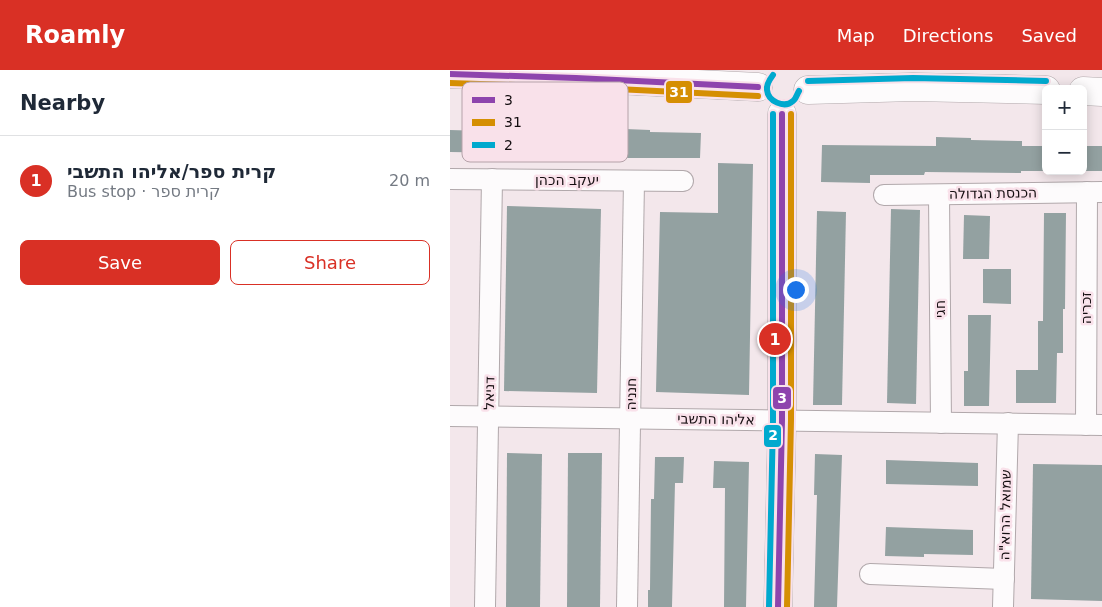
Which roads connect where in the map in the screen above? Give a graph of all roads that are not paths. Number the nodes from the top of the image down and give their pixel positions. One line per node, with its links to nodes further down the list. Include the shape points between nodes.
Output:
1 (1048, 70): 5 (street)
2 (450, 74): 3 (street)
3 (762, 78): 9 (street, via 761,100 770,110)
4 (804, 80): 6 (street); 9 (street, via 802,104)
5 (1047, 85)
6 (1042, 90)
7 (1087, 91): 8 (street)
8 (1102, 92)
9 (782, 114): 20 (street)
10 (450, 179): 11 (street, יעקב הכהן)
11 (492, 180): 12 (street, יעקב הכהן); 18 (street, דניאל)
12 (634, 181): 13 (street, יעקב הכהן); 19 (street, חנניה)
13 (683, 181)
14 (1094, 192): 15 (street, הכנסת הגדולה); 23 (street, זכריה)
15 (939, 194): 16 (street, הכנסת הגדולה); 21 (street, חגי)
16 (884, 195)
17 (450, 416): 18 (street, אליהו התשבי)
18 (488, 416): 19 (street, אליהו התשבי); 26 (street, דניאל)
19 (630, 418): 20 (street, אליהו התשבי); 27 (street, חנניה)
20 (782, 420): 21 (street, אליהו התשבי); 28 (street)
21 (941, 422): 22 (street, אליהו התשבי)
22 (1008, 424): 23 (street, אליהו התשבי); 25 (street, שמואל הרוא"ה)
23 (1094, 425)
24 (870, 574): 25 (street)
25 (1004, 580): 29 (street, שמואל הרוא"ה)
26 (485, 607)
27 (627, 607)
28 (778, 607)
29 (1003, 607)

